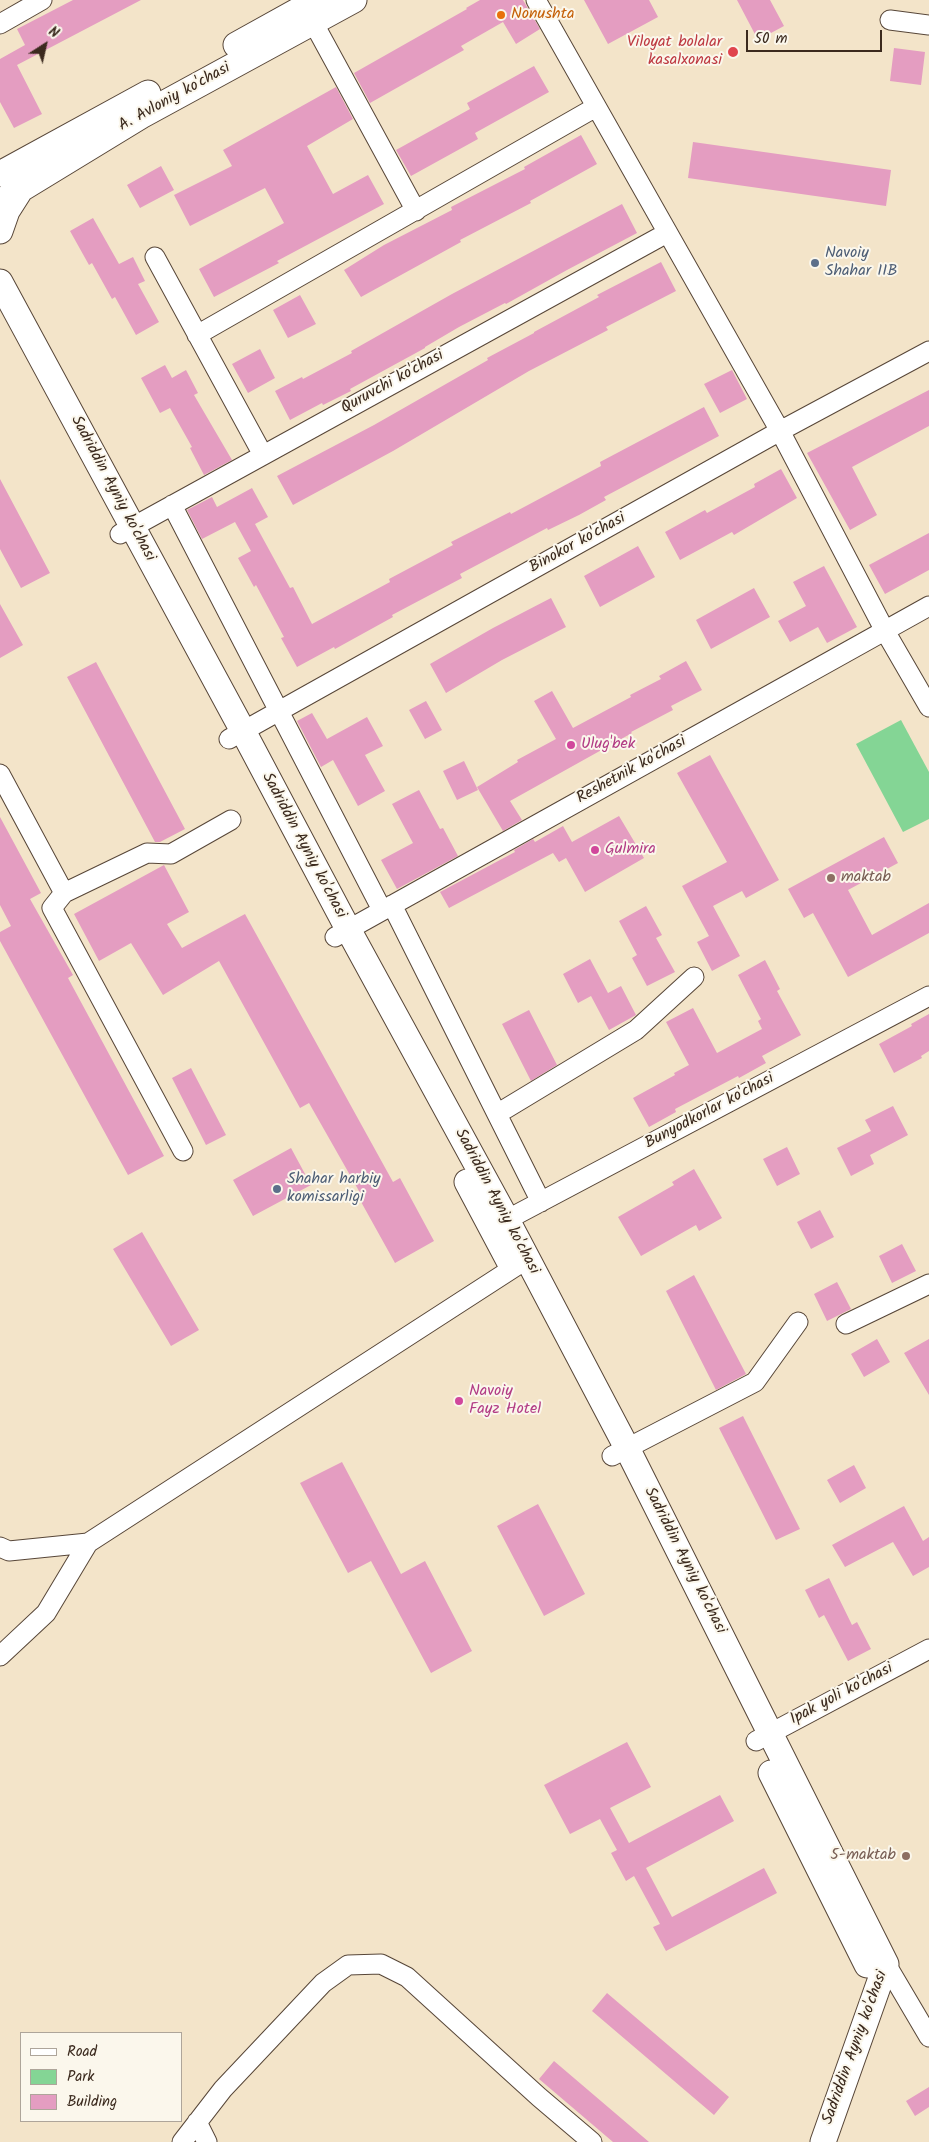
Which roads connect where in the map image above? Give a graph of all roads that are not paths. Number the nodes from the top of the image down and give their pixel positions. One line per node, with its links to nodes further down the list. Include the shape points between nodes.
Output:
1 (42, 0): 6 (street)
2 (354, 0): 4 (main road, A. Avloniy ko'chasi)
3 (536, 0): 8 (street)
4 (315, 11): 9 (main road, A. Avloniy ko'chasi); 11 (street)
5 (890, 20): 7 (street)
6 (0, 24)
7 (929, 25)
8 (596, 107): 11 (street); 13 (street)
9 (8, 175): 10 (main road, A. Avloniy ko'chasi); 12 (main road, via 7,211)
10 (0, 202)
11 (416, 210): 17 (street)
12 (0, 231)
13 (667, 233): 19 (street); 20 (street, Quruvchi ko'chasi)
14 (155, 257): 17 (street)
15 (0, 282): 22 (main road, Sadriddin Ayniy ko'chasi)
16 (0, 317): 22 (main road, Sadriddin Ayniy ko'chasi)
17 (198, 335): 20 (street)
18 (929, 351): 19 (street, Binokor ko'chasi)
19 (780, 431): 24 (street); 26 (street, Binokor ko'chasi)
20 (263, 455): 21 (street, Quruvchi ko'chasi)
21 (172, 505): 22 (street, Quruvchi ko'chasi); 26 (street)
22 (126, 530): 27 (main road, Sadriddin Ayniy ko'chasi)
23 (929, 606): 24 (street, Reshetnik ko'chasi)
24 (885, 630): 25 (street); 31 (street, Reshetnik ko'chasi)
25 (929, 707)
26 (279, 711): 27 (street, Binokor ko'chasi); 31 (street)
27 (236, 735): 32 (main road, Sadriddin Ayniy ko'chasi)
28 (0, 774): 30 (street)
29 (231, 820): 30 (street, via 171,854 147,853)
30 (64, 893): 36 (street, via 52,908)
31 (387, 908): 32 (street, Reshetnik ko'chasi); 35 (street)
32 (341, 933): 38 (main road, Sadriddin Ayniy ko'chasi)
33 (694, 977): 35 (street, via 636,1030)
34 (929, 996): 37 (street, Bunyodkorlar ko'chasi)
35 (496, 1114): 37 (street)
36 (182, 1151)
37 (541, 1202): 38 (street, Bunyodkorlar ko'chasi)
38 (499, 1224): 39 (main road, Sadriddin Ayniy ko'chasi)
39 (520, 1264): 43 (main road, Sadriddin Ayniy ko'chasi); 44 (street)
40 (929, 1284): 42 (street)
41 (798, 1322): 43 (street, via 755,1382)
42 (846, 1324)
43 (620, 1452): 48 (main road, Sadriddin Ayniy ko'chasi)
44 (88, 1543): 45 (street, via 9,1551); 47 (street, via 46,1613)
45 (0, 1547)
46 (929, 1649): 48 (street, Ipak yoli ko'chasi)
47 (0, 1656)
48 (763, 1737): 49 (main road, Sadriddin Ayniy ko'chasi)
49 (878, 1966): 50 (street); 55 (main road, Sadriddin Ayniy ko'chasi); 56 (main road, Sadriddin Ayniy ko'chasi)
50 (929, 2037)
51 (198, 2122): 52 (street); 53 (street); 54 (street, via 222,2089 323,1983 348,1966 381,1964 407,1978)
52 (182, 2142)
53 (207, 2142)
54 (592, 2142)
55 (808, 2142)
56 (823, 2142)

